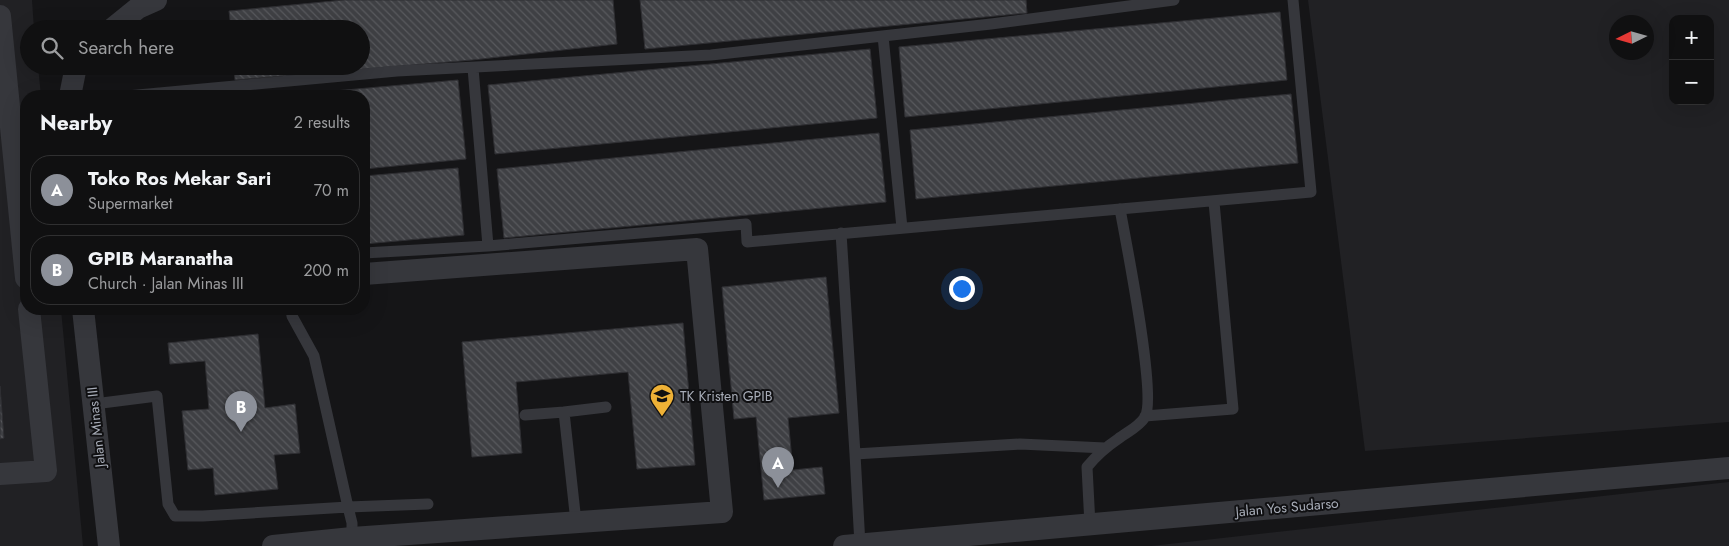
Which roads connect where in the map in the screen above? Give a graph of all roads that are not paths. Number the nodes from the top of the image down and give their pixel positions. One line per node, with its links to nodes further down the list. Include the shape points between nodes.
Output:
1 (156, 0): 5 (street, via 138,8)
2 (1174, 0): 6 (lane)
3 (1293, 0): 13 (lane, via 1311,192)
4 (0, 16): 15 (street)
5 (123, 20)
6 (882, 36): 7 (lane, via 711,55); 16 (lane)
7 (473, 68): 8 (lane); 18 (lane)
8 (370, 74)
9 (74, 75): 11 (street)
10 (354, 75): 12 (lane)
11 (71, 90)
12 (192, 90)
13 (1214, 202): 14 (lane); 29 (lane, via 1233,409)
14 (1120, 209): 16 (lane); 29 (lane, via 1146,364 1148,394)
15 (10, 223): 20 (street)
16 (902, 228): 17 (lane)
17 (841, 234): 18 (lane, via 747,242 746,224); 31 (lane)
18 (488, 246): 19 (lane)
19 (370, 252)
20 (20, 257)
21 (370, 274): 36 (street, via 697,249 722,512)
22 (30, 315): 33 (street, via 46,471)
23 (84, 315): 25 (street, Jalan Minas III)
24 (292, 315): 35 (lane, via 314,356)
25 (94, 404): 35 (lane, via 157,396 168,504 175,516); 40 (street, Jalan Minas III)
26 (606, 407): 27 (lane)
27 (564, 412): 28 (lane); 36 (lane)
28 (525, 415)
29 (1145, 416): 30 (lane)
30 (1105, 448): 31 (lane, via 1020,444); 37 (lane, via 1087,467)
31 (854, 454): 39 (lane)
32 (1729, 468): 37 (street, Jalan Yos Sudarso)
33 (0, 474)
34 (428, 504): 35 (lane)
35 (348, 507): 38 (lane)
36 (576, 522): 38 (street)
37 (1090, 525): 39 (street, Jalan Yos Sudarso)
38 (352, 538): 41 (street)
39 (852, 545)
40 (109, 546)
41 (273, 546)

